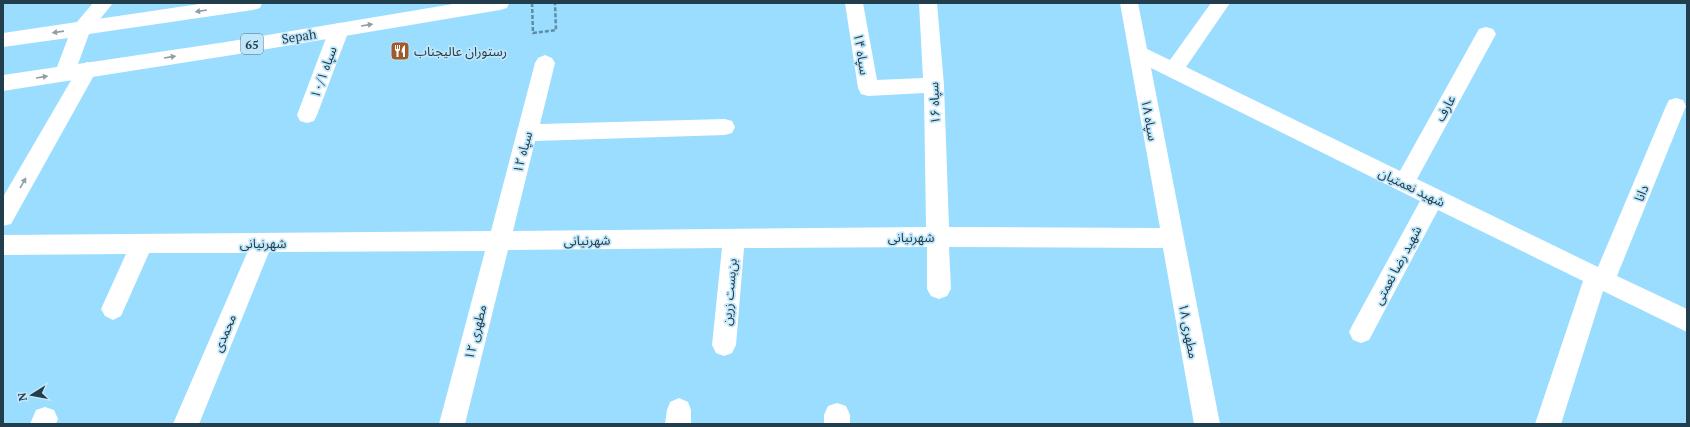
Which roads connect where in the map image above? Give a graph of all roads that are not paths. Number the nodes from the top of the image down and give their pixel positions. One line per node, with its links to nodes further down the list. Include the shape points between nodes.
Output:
1 (104, 3): 8 (street)
2 (253, 3): 8 (street, one-way to 8)
3 (500, 3): 9 (street, Sepah / 65, one-way to 3)
4 (854, 3): 18 (street, سپاه ۱۴, via 868,88)
5 (928, 3): 18 (street, سپاه ۱۶)
6 (1129, 3): 12 (street, سپاه ۱۸)
7 (1221, 3): 15 (street)
8 (81, 29): 11 (street, one-way to 11); 16 (street)
9 (339, 30): 14 (street, Sepah / 65, one-way to 9); 20 (street, سپاه ۱۰/۱)
10 (1486, 34): 23 (street, عارف)
11 (3, 40)
12 (1138, 53): 15 (street, شهید نعمتیان); 27 (street, سپاه ۱۸)
13 (545, 63): 22 (street, سپاه ۱۲)
14 (87, 70): 16 (street, Sepah / 65); 25 (street, one-way to 14)
15 (1173, 70): 23 (street, شهید نعمتیان)
16 (65, 73): 17 (street, Sepah / 65, one-way to 16)
17 (3, 83)
18 (934, 85): 26 (street, سپاه ۱۶)
19 (1676, 106): 33 (street, دانا)
20 (307, 115)
21 (725, 127): 22 (street)
22 (528, 133): 29 (street, سپاه ۱۲)
23 (1404, 183): 24 (street, شهید نعمتیان)
24 (1433, 197): 33 (street, شهید نعمتیان); 37 (street, شهید رضا نعمتی)
25 (3, 217)
26 (937, 237): 27 (street, شهرنیانی); 28 (street, شهرنیانی); 34 (street, سپاه ۱۶)
27 (1172, 238): 41 (street, مطهری ۱۸)
28 (734, 239): 29 (street, شهرنیانی); 38 (street, بن‌بست زرین)
29 (498, 241): 30 (street, شهرنیانی); 40 (street, مطهری ۱۲)
30 (262, 243): 31 (street, شهرنیانی); 39 (street, محمدی)
31 (142, 244): 32 (street, شهرنیانی); 35 (street)
32 (3, 245)
33 (1600, 278): 36 (street, شهید نعمتیان); 42 (street, دانا)
34 (939, 289)
35 (112, 309)
36 (1687, 321)
37 (1361, 332)
38 (724, 345)
39 (186, 424)
40 (452, 424)
41 (1207, 424)
42 (1548, 424)

